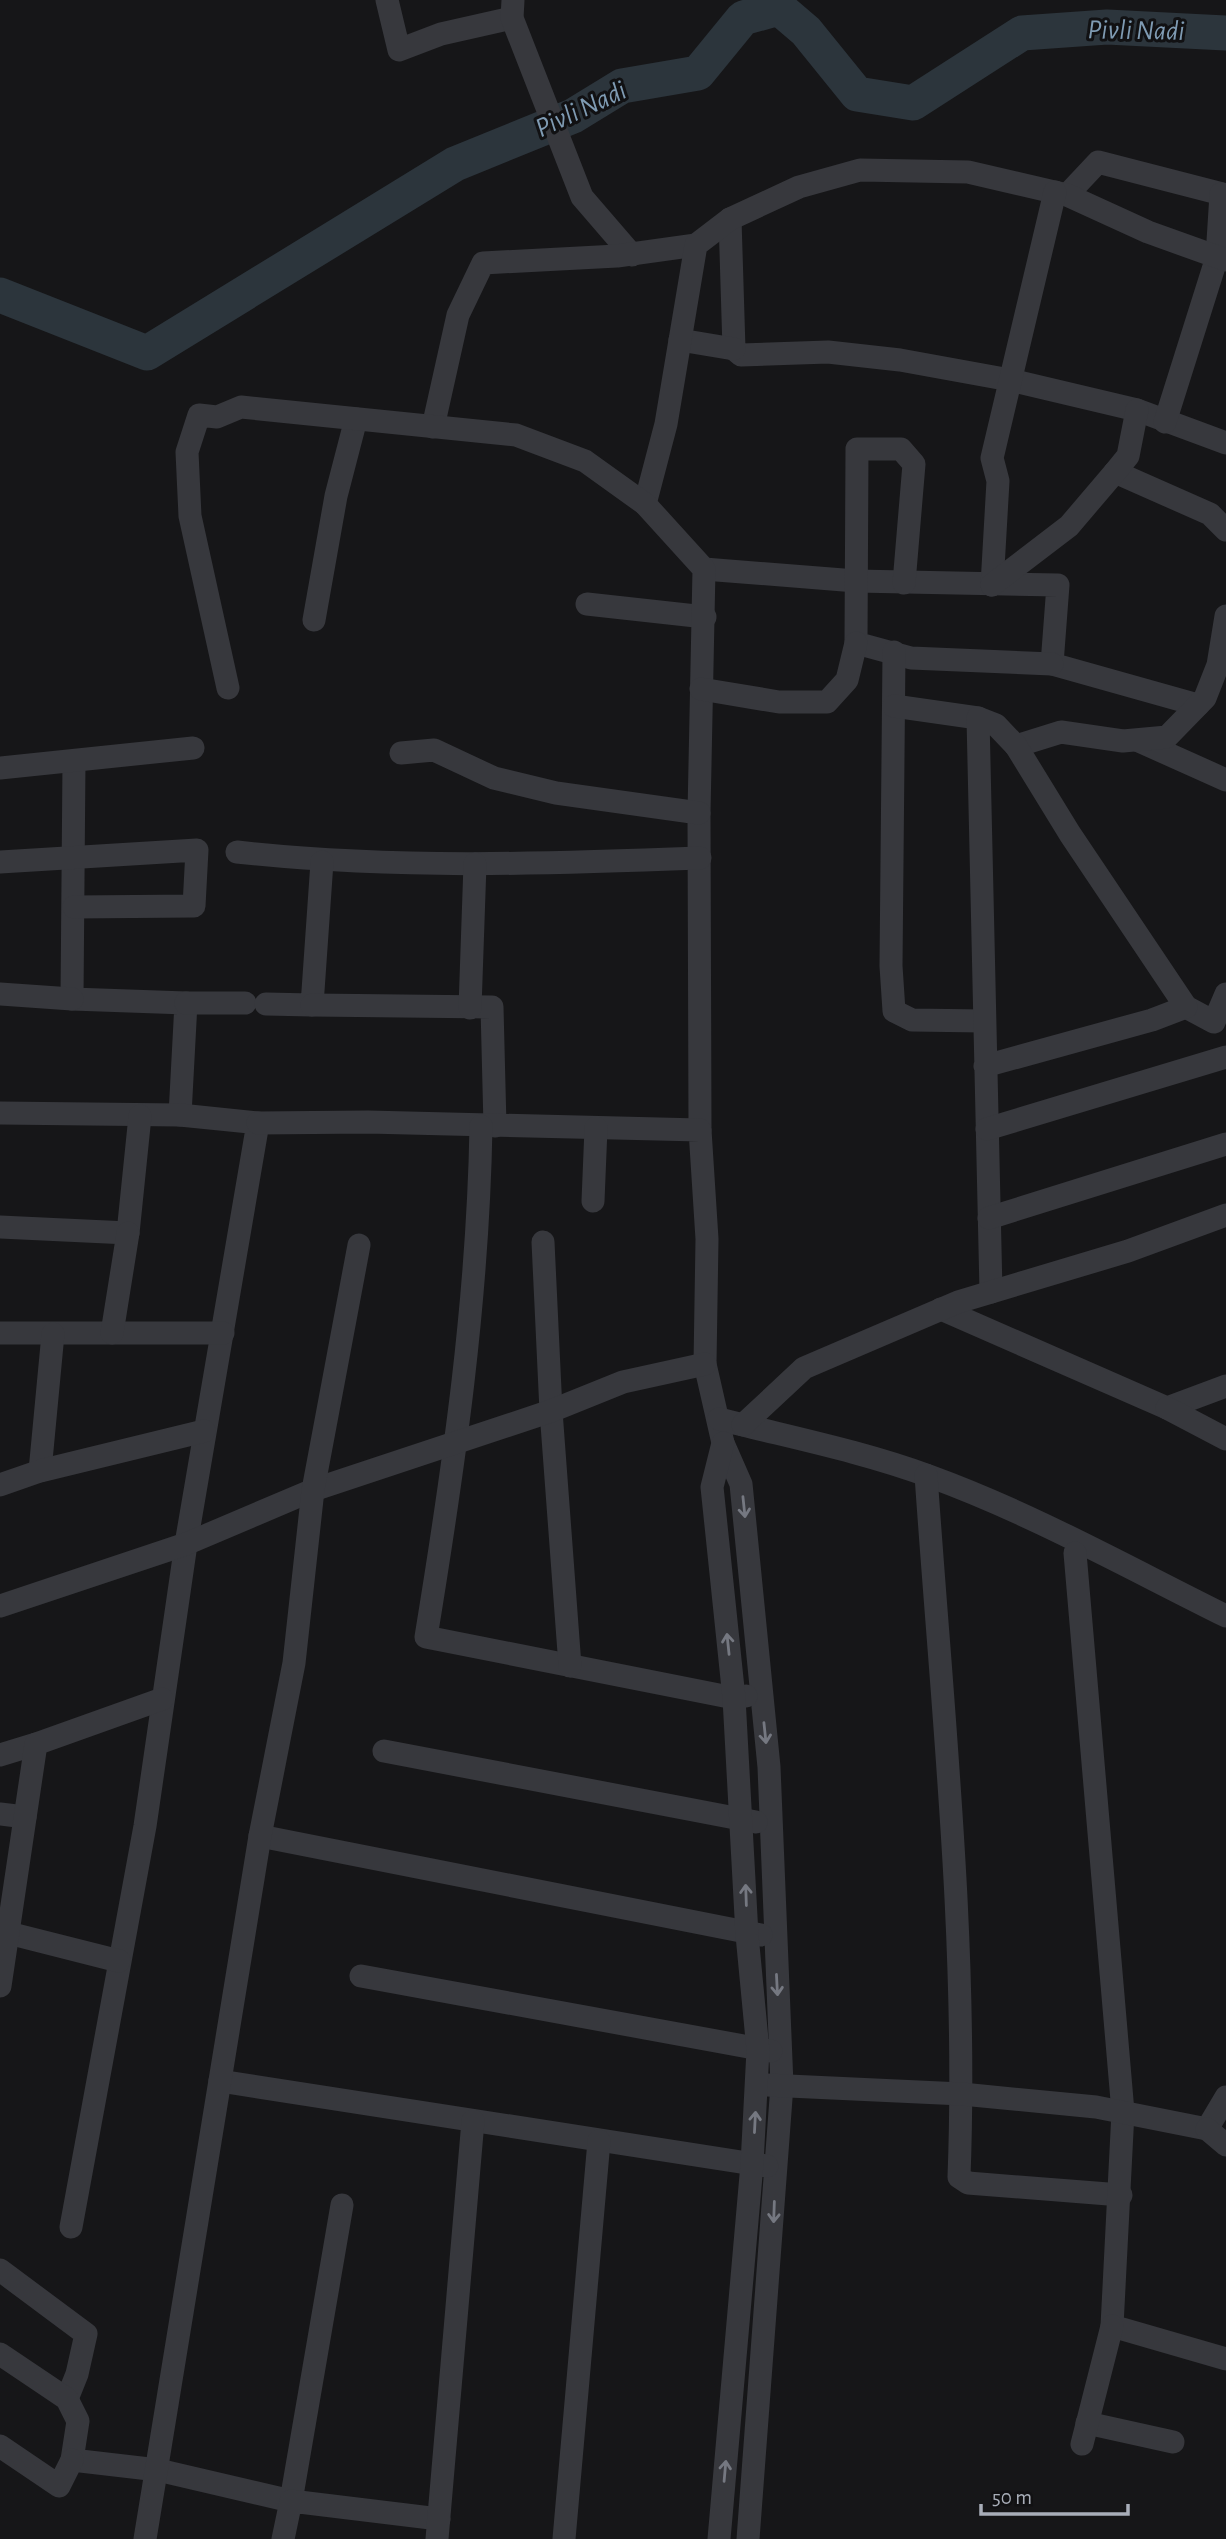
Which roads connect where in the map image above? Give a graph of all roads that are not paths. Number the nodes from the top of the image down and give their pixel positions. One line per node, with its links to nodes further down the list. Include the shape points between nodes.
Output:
1 (387, 0): 2 (street, via 399,50)
2 (513, 9): 7 (street, via 529,64 582,197)
3 (1061, 194): 4 (street, via 1098,162); 5 (street, via 968,173 860,170 799,187); 8 (street); 11 (street)
4 (1224, 195): 8 (street)
5 (730, 219): 6 (street); 10 (street)
6 (696, 245): 7 (street); 9 (street)
7 (632, 254): 15 (street, via 483,263 458,315)
8 (1222, 258): 14 (street)
9 (680, 340): 10 (street); 18 (street, via 666,424)
10 (734, 349): 11 (street, via 741,355 828,352 876,357)
11 (1010, 380): 12 (street); 23 (street, via 992,458 998,481)
12 (1137, 411): 14 (street); 17 (street, via 1128,456)
13 (356, 419): 15 (street); 27 (street, via 336,496); 31 (street, via 241,407 217,417 199,415 187,452 190,516)
14 (1165, 422): 16 (street)
15 (433, 427): 18 (street, via 516,435 585,461)
16 (1226, 443)
17 (1115, 472): 19 (street, via 1210,514); 23 (street, via 1069,526)
18 (645, 504): 20 (street)
19 (1226, 530)
20 (705, 569): 21 (street); 25 (street)
21 (856, 582): 22 (street); 22 (street, via 857,449 901,449 914,464); 28 (street)
22 (904, 583): 23 (street)
23 (992, 585): 30 (street, via 1058,585)
24 (587, 604): 25 (street)
25 (705, 617): 32 (street)
26 (1226, 617): 33 (street, via 1218,666)
27 (314, 620)
28 (856, 643): 29 (street); 32 (street, via 847,680 827,702 779,702)
29 (894, 652): 30 (street, via 911,658); 34 (street)
30 (1052, 664): 33 (street)
31 (228, 688)
32 (701, 689): 43 (street)
33 (1198, 705): 36 (street, via 1167,737)
34 (894, 706): 35 (street); 58 (street, via 894,1011 912,1020)
35 (978, 718): 37 (street, via 996,725); 58 (street)
36 (1136, 740): 37 (street, via 1061,732); 42 (street)
37 (1016, 746): 56 (street)
38 (193, 748): 40 (street)
39 (401, 753): 43 (street, via 434,750 494,778 556,793)
40 (74, 761): 41 (street); 45 (street)
41 (0, 768)
42 (1226, 780)
43 (699, 813): 46 (street)
44 (237, 852): 48 (street)
45 (76, 856): 47 (street); 50 (street); 50 (street, via 197,849 194,906)
46 (700, 858): 49 (street); 69 (street)
47 (0, 862)
48 (323, 862): 49 (street); 55 (street)
49 (475, 864): 57 (street)
50 (74, 907): 53 (street)
51 (0, 994): 53 (street)
52 (1226, 994): 59 (street)
53 (72, 999): 54 (street)
54 (186, 1003): 55 (street); 63 (street)
55 (312, 1005): 57 (street)
56 (1186, 1007): 59 (street); 61 (street)
57 (470, 1008): 66 (street, via 492,1007)
58 (984, 1021): 61 (street)
59 (1220, 1030)
60 (1226, 1057): 68 (street)
61 (985, 1066): 68 (street)
62 (0, 1113): 64 (street)
63 (180, 1115): 64 (street); 65 (street)
64 (140, 1116): 75 (street)
65 (258, 1123): 66 (street); 82 (street)
66 (488, 1126): 67 (street); 92 (street)
67 (596, 1128): 69 (street); 71 (street)
68 (986, 1129): 73 (street)
69 (700, 1130): 84 (street, via 707,1239)
70 (1226, 1144): 73 (street)
71 (593, 1201)
72 (1226, 1214): 78 (street, via 1128,1251)
73 (989, 1218): 78 (street)
74 (0, 1227): 75 (street)
75 (128, 1233): 81 (street)
76 (543, 1242): 87 (street)
77 (359, 1245): 97 (street)
78 (991, 1292): 79 (street)
79 (941, 1310): 86 (street); 89 (street, via 804,1368)
80 (0, 1333): 83 (street)
81 (111, 1333): 82 (street); 83 (street)
82 (223, 1333): 90 (street)
83 (53, 1334): 94 (street)
84 (705, 1364): 87 (street, via 623,1382); 88 (street)
85 (1226, 1386): 86 (street)
86 (1167, 1408): 91 (street)
87 (551, 1410): 92 (street); 102 (street)
88 (719, 1419): 89 (street); 93 (street)
89 (743, 1425): 95 (street)
90 (204, 1431): 94 (street); 98 (street)
91 (1226, 1439)
92 (458, 1440): 97 (street); 102 (street, via 426,1637)
93 (723, 1443): 103 (street, one-way to 103, via 741,1484); 104 (street, one-way to 93, via 712,1487)
94 (40, 1471): 96 (street)
95 (926, 1475): 101 (street); 125 (street, via 956,1910)
96 (0, 1485)
97 (313, 1490): 98 (street); 113 (street, via 294,1663)
98 (186, 1544): 100 (street); 105 (street)
99 (1075, 1553): 127 (street)
100 (0, 1606)
101 (1226, 1616)
102 (570, 1667): 104 (street)
103 (761, 1694): 104 (street); 112 (street, one-way to 112)
104 (734, 1698): 111 (street)
105 (162, 1699): 106 (street); 117 (street, via 145,1826)
106 (36, 1744): 108 (street); 110 (street)
107 (384, 1751): 111 (street)
108 (0, 1755)
109 (0, 1814): 110 (street)
110 (25, 1816): 114 (street)
111 (743, 1821): 112 (street); 115 (street, one-way to 111)
112 (771, 1822): 116 (street)
113 (260, 1836): 115 (street); 122 (street)
114 (5, 1932): 117 (street); 119 (street)
115 (747, 1935): 116 (street); 120 (street)
116 (775, 1936): 121 (street, one-way to 121)
117 (119, 1961): 136 (street)
118 (361, 1976): 120 (street)
119 (0, 1986)
120 (758, 2050): 121 (street); 123 (street)
121 (781, 2051): 124 (street)
122 (220, 2081): 128 (street); 145 (street)
123 (757, 2085): 124 (street); 132 (street, one-way to 123)
124 (782, 2085): 125 (street); 133 (street)
125 (962, 2094): 127 (street); 134 (street, via 959,2177 968,2183)
126 (1226, 2097): 129 (street)
127 (1123, 2112): 129 (street); 134 (street)
128 (473, 2121): 130 (street); 147 (street)
129 (1207, 2129): 131 (street)
130 (599, 2141): 132 (street); 150 (street)
131 (1226, 2145)
132 (752, 2164): 133 (street); 151 (street, one-way to 132)
133 (776, 2167): 152 (street, one-way to 152)
134 (1121, 2195): 138 (street)
135 (342, 2205): 146 (street)
136 (71, 2227)
137 (0, 2270): 141 (street, via 86,2334)
138 (1112, 2326): 140 (street); 142 (street, via 1084,2433)
139 (0, 2354): 141 (street)
140 (1226, 2359)
141 (67, 2399): 144 (street, via 78,2421)
142 (1173, 2442)
143 (0, 2446): 144 (street, via 58,2486)
144 (72, 2460): 145 (street)
145 (158, 2470): 146 (street); 148 (street)
146 (291, 2501): 147 (street); 149 (street)
147 (438, 2529)
148 (145, 2539)
149 (284, 2539)
150 (564, 2539)
151 (719, 2539)
152 (748, 2539)

